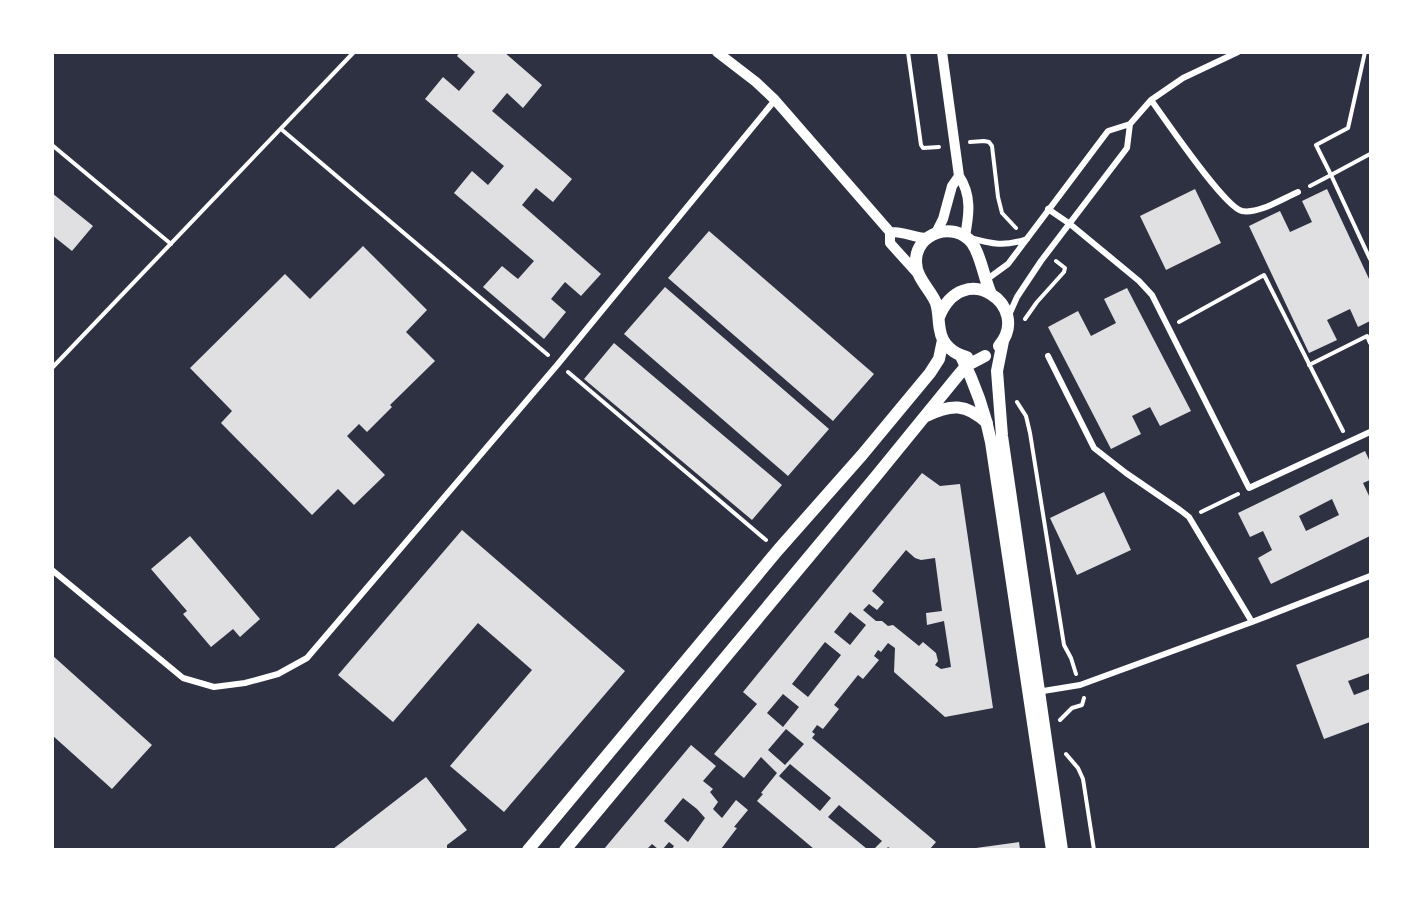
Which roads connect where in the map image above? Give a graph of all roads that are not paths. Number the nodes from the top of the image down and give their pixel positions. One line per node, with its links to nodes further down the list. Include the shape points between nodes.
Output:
1 (717, 52): 4 (street)
2 (942, 52): 7 (street)
3 (1238, 52): 5 (street, via 1183,78)
4 (775, 100): 11 (street); 28 (street, via 558,364 307,658 278,674 245,683 214,687 183,678)
5 (1151, 100): 6 (street); 8 (street, via 1205,175 1239,211 1255,212)
6 (1130, 124): 9 (street, via 1108,131); 10 (street, via 1127,148)
7 (959, 176): 12 (street, via 952,186 943,219); 13 (street, via 966,186 969,213)
8 (1298, 192)
9 (1048, 210): 10 (street); 14 (street)
10 (1070, 224): 20 (street, via 1011,306); 27 (street, via 1152,295 1249,488)
11 (890, 232): 12 (street); 15 (street, via 890,243)
12 (932, 235): 13 (main road, via 946,231); 15 (main road, via 916,254)
13 (965, 236): 14 (street, via 1002,244); 16 (main road, via 977,251)
14 (1028, 238): 16 (street, via 1008,264)
15 (917, 273): 19 (main road, via 936,303)
16 (985, 280): 17 (street); 18 (main road)
17 (962, 291): 18 (main road, via 974,289); 19 (main road, via 951,297)
18 (991, 294): 20 (main road, via 1004,307)
19 (939, 317): 21 (main road)
20 (1008, 318): 22 (main road)
21 (943, 340): 24 (main road); 32 (main road, via 939,359 930,373)
22 (1003, 341): 24 (main road, via 985,356); 31 (main road, via 997,371 1002,436)
23 (1048, 356): 30 (street, via 1094,448 1189,518)
24 (964, 361): 25 (main road); 26 (main road)
25 (922, 418): 26 (main road, via 951,406 970,410); 33 (main road)
26 (987, 423): 31 (main road)
27 (1371, 432)
28 (52, 570)
29 (1371, 576): 30 (street)
30 (1252, 622): 31 (street, via 1080,685)
31 (1033, 693): 34 (main road); 35 (main road)
32 (528, 849)
33 (564, 849)
34 (1052, 849)
35 (1062, 849)

